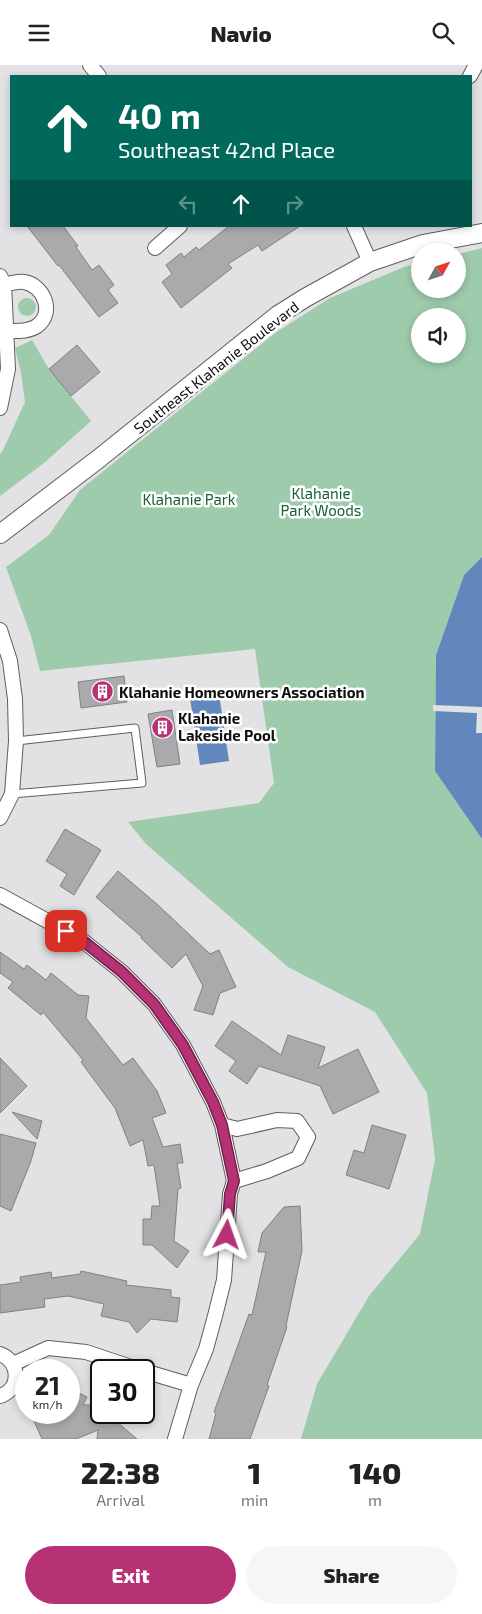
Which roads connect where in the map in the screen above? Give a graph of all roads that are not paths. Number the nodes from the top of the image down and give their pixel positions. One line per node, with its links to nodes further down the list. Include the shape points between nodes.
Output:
1 (90, 65): 2 (street)
2 (98, 75)
3 (179, 227): 6 (street)
4 (354, 227): 7 (street)
5 (482, 233): 7 (street, Southeast Klahanie Boulevard, via 423,244)
6 (156, 247)
7 (370, 263): 11 (street, Southeast Klahanie Boulevard, via 278,315)
8 (2, 280): 9 (street); 9 (street, via 37,287 46,300 45,315 37,326 22,332)
9 (7, 331): 10 (street, via 8,369)
10 (0, 408)
11 (0, 534)
12 (0, 630): 13 (street, via 12,671)
13 (16, 741): 14 (street); 14 (lane, via 135,728 142,783)
14 (12, 794): 15 (street)
15 (0, 818)
16 (0, 895): 17 (street, via 82,940 122,972 154,1004 183,1045)
17 (222, 1125): 18 (street); 18 (street, via 237,1129 277,1120 296,1121 308,1137 298,1158)
18 (234, 1181): 23 (street, via 230,1194 224,1280 206,1349)
19 (0, 1354): 21 (street)
20 (107, 1359): 21 (street, via 86,1352 48,1348)
21 (13, 1364): 24 (street, via 16,1371 14,1386)
22 (155, 1374): 23 (street)
23 (191, 1385): 25 (street)
24 (0, 1396)
25 (175, 1439)

